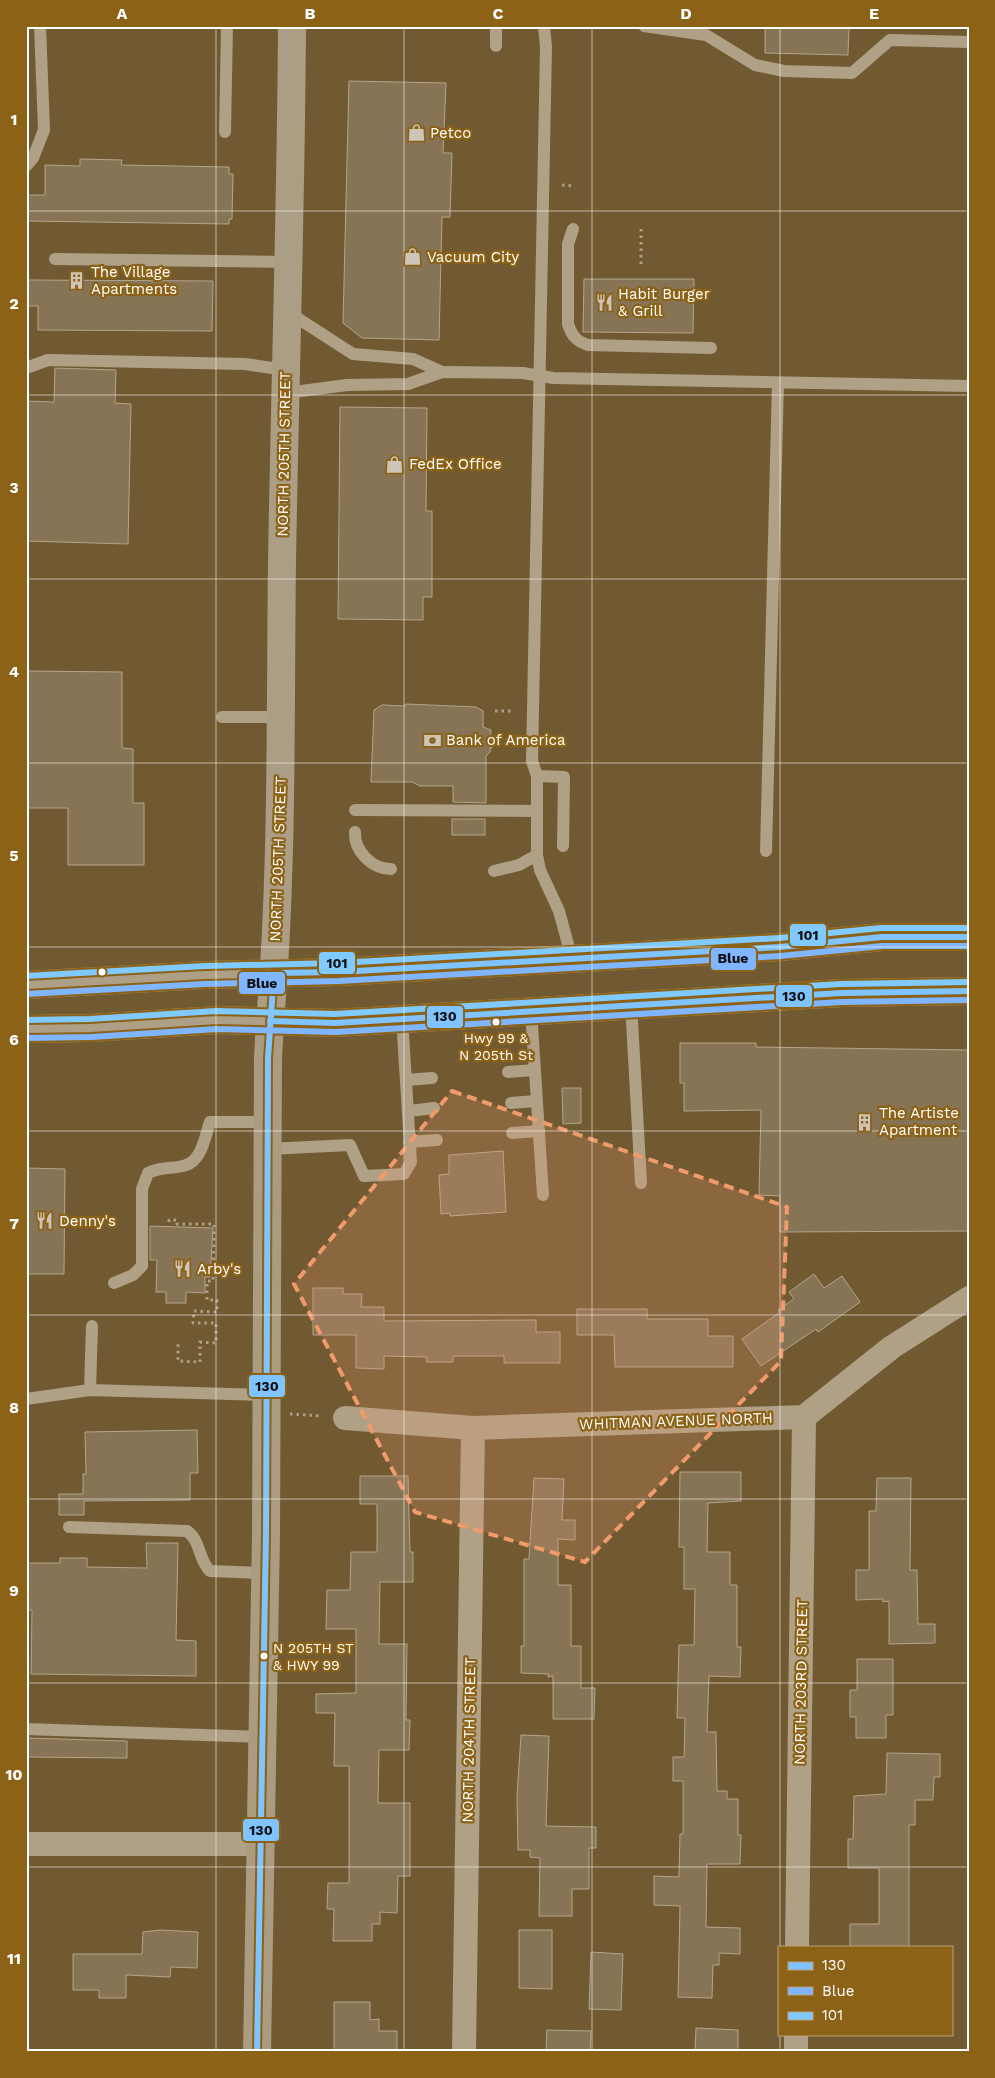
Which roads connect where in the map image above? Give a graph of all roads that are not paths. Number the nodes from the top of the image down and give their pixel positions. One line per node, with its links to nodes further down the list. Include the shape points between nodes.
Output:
1 (40, 26): 10 (lane, via 44,130 33,158)
2 (227, 26): 9 (lane)
3 (292, 26): 13 (main road, NORTH 205TH STREET)
4 (496, 26): 8 (lane)
5 (544, 26): 18 (lane)
6 (644, 26): 7 (lane, via 706,35 755,66 784,71 852,73 890,40)
7 (969, 42)
8 (496, 46)
9 (225, 132)
10 (26, 166)
11 (573, 228): 15 (lane, via 568,244 568,324 578,341 588,345)
12 (55, 259): 13 (lane)
13 (288, 262): 14 (main road, NORTH 205TH STREET)
14 (287, 311): 17 (lane, via 353,354 413,359); 19 (main road, NORTH 205TH STREET)
15 (711, 348)
16 (26, 368): 19 (lane, via 48,360 246,364)
17 (442, 372): 18 (lane); 19 (lane, via 408,384 346,385)
18 (539, 376): 20 (lane); 24 (lane, via 532,761)
19 (286, 381): 23 (main road, NORTH 205TH STREET)
20 (778, 383): 21 (lane); 29 (lane)
21 (969, 386)
22 (222, 716): 23 (lane)
23 (282, 717): 35 (main road, NORTH 205TH STREET)
24 (537, 776): 26 (lane); 28 (lane, via 564,777)
25 (355, 810): 26 (lane)
26 (537, 811): 30 (lane)
27 (355, 832): 31 (lane, via 360,849 370,863)
28 (562, 846)
29 (766, 850)
30 (537, 855): 32 (lane, via 519,865); 34 (lane, via 540,870 564,925)
31 (391, 870)
32 (494, 871)
33 (969, 937): 34 (highway, via 882,937 780,947)
34 (572, 959): 35 (highway)
35 (274, 974): 36 (highway); 41 (main road, NORTH 205TH STREET)
36 (26, 985)
37 (969, 991): 38 (highway, via 842,993)
38 (631, 1003): 39 (highway); 57 (lane)
39 (531, 1010): 40 (highway); 43 (lane)
40 (402, 1018): 41 (highway); 46 (lane)
41 (270, 1021): 42 (highway, via 217,1020); 51 (street, NORTH 205TH STREET)
42 (26, 1029)
43 (534, 1070): 44 (lane); 47 (lane)
44 (508, 1072)
45 (432, 1078): 46 (lane)
46 (407, 1080): 50 (lane)
47 (536, 1101): 48 (lane); 52 (lane)
48 (511, 1103)
49 (434, 1108): 50 (lane)
50 (409, 1111): 55 (lane)
51 (268, 1122): 56 (street, NORTH 205TH STREET); 59 (lane, via 210,1122 200,1154 186,1165 161,1167 148,1173 142,1189 142,1266 133,1275)
52 (539, 1131): 53 (lane); 58 (lane)
53 (512, 1133)
54 (437, 1140): 55 (lane)
55 (409, 1142): 56 (lane, via 411,1162 404,1174 364,1176 350,1145)
56 (268, 1149): 63 (street, NORTH 205TH STREET)
57 (641, 1183)
58 (543, 1195)
59 (114, 1283)
60 (969, 1298): 65 (street, via 892,1346)
61 (92, 1326): 62 (lane)
62 (90, 1390): 63 (lane); 64 (lane)
63 (267, 1395): 69 (street, NORTH 205TH STREET)
64 (26, 1399)
65 (804, 1417): 67 (street, WHITMAN AVENUE NORTH); 74 (street, NORTH 203RD STREET)
66 (345, 1418): 67 (street, WHITMAN AVENUE NORTH)
67 (473, 1428): 77 (street, NORTH 204TH STREET)
68 (69, 1527): 69 (lane, via 187,1531 195,1537 204,1564 210,1571)
69 (265, 1573): 71 (street, NORTH 205TH STREET)
70 (26, 1729): 71 (lane)
71 (262, 1737): 73 (street, NORTH 205TH STREET)
72 (26, 1844): 73 (street)
73 (260, 1844): 76 (street, NORTH 205TH STREET)
74 (797, 1946)
75 (796, 2036): 78 (street)
76 (257, 2052)
77 (464, 2052)
78 (796, 2052)

